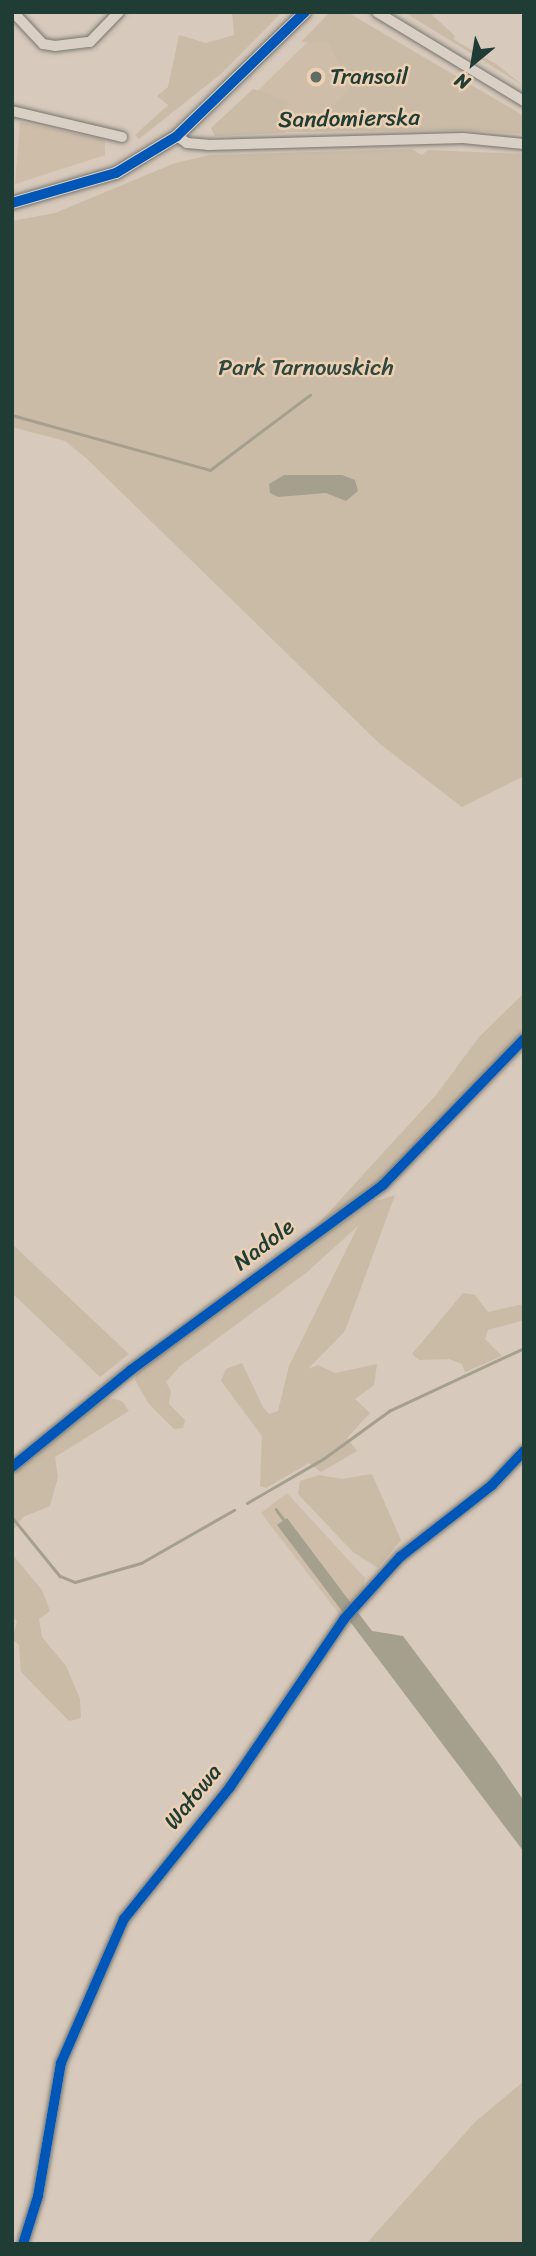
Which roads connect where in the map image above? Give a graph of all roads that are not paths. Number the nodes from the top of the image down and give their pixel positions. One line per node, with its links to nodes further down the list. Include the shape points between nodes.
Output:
1 (13, 12): 2 (street, via 43,44 55,46 90,42)
2 (119, 12)
3 (305, 12): 7 (street)
4 (377, 12): 5 (street)
5 (524, 100)
6 (12, 111): 8 (street)
7 (177, 136): 9 (street, Sandomierska, via 191,145 463,138); 10 (street, via 116,173)
8 (122, 137)
9 (524, 144)
10 (12, 203)
11 (524, 1039): 13 (street, Nadole, via 383,1185 131,1370)
12 (524, 1451): 14 (street, Wałowa, via 492,1485 400,1557 344,1619 230,1787 138,1897 113,1939 61,2063 38,2196)
13 (12, 1467)
14 (23, 2244)

